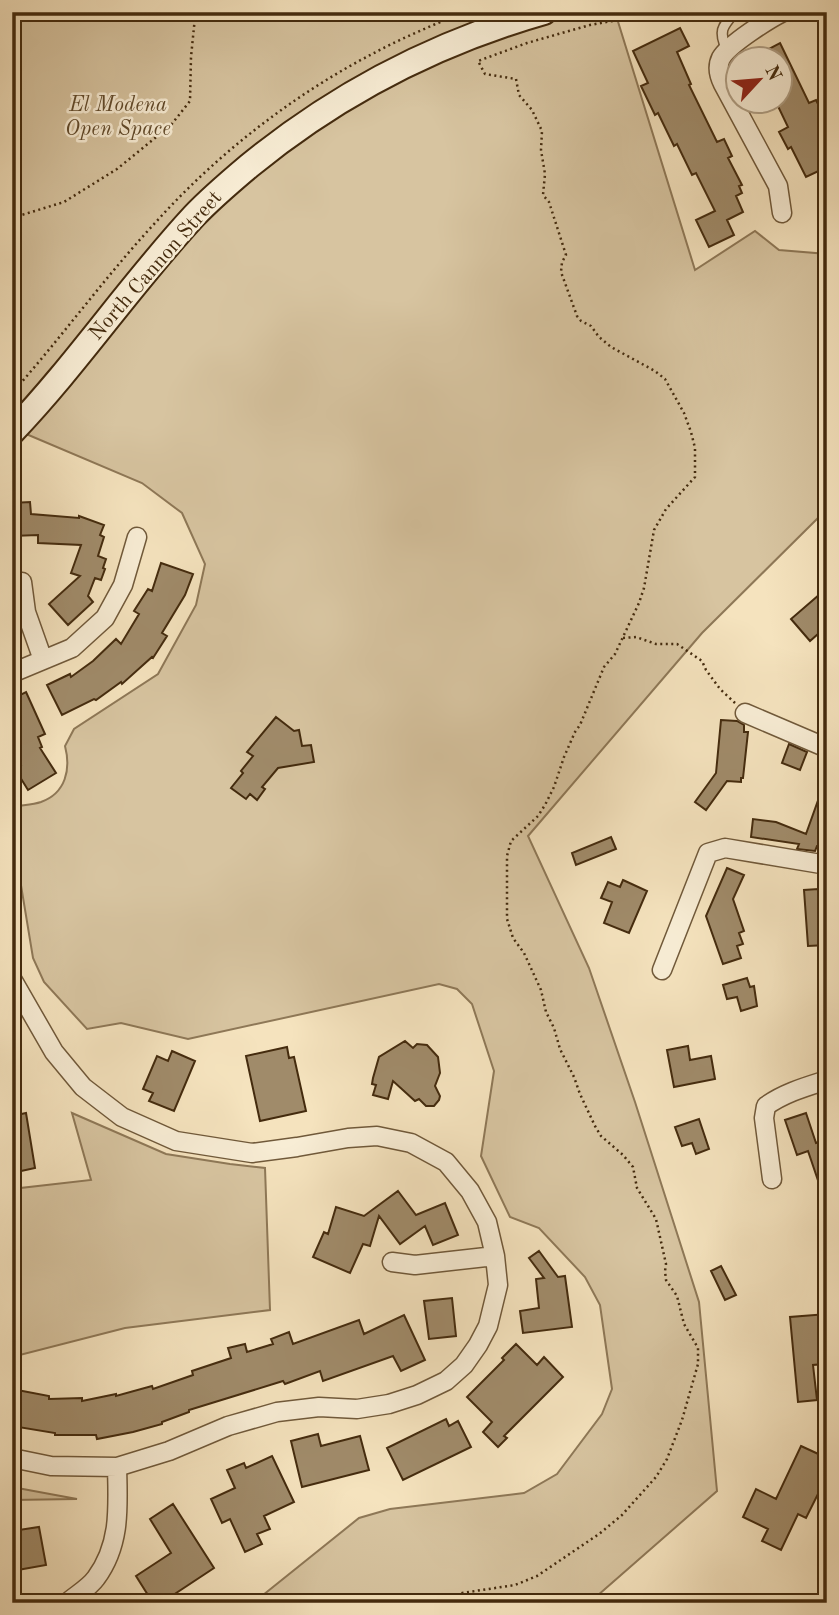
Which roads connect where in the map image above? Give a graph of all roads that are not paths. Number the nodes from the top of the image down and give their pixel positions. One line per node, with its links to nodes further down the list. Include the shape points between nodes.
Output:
1 (544, 12): 10 (main road, North Cannon Street, via 469,37 358,89 267,152 196,214)
2 (735, 12): 4 (lane, via 722,29)
3 (783, 12): 5 (street)
4 (725, 46)
5 (732, 46)
6 (724, 54): 7 (street, via 719,68)
7 (724, 86)
8 (740, 116): 9 (street, via 778,186)
9 (782, 213)
10 (12, 432)
11 (137, 537): 13 (street, via 123,585 105,618 72,648)
12 (22, 582): 13 (street, via 26,612)
13 (43, 660): 14 (street)
14 (12, 673)
15 (745, 713): 16 (street)
16 (827, 748)
17 (827, 865): 18 (street, via 725,848 708,853)
18 (662, 970)
19 (12, 979): 22 (street, via 54,1052 83,1087 122,1117 176,1140 252,1153 377,1136 411,1143 446,1162 470,1191 487,1222)
20 (827, 1080): 21 (street, via 778,1097 766,1106)
21 (772, 1179)
22 (495, 1256): 23 (street, via 415,1265); 25 (street, via 498,1285 488,1326 464,1365 446,1381 389,1404 277,1412)
23 (392, 1262)
24 (12, 1458): 25 (street, via 51,1466)
25 (117, 1466): 26 (street, via 118,1524 111,1553 95,1580)
26 (67, 1603)

